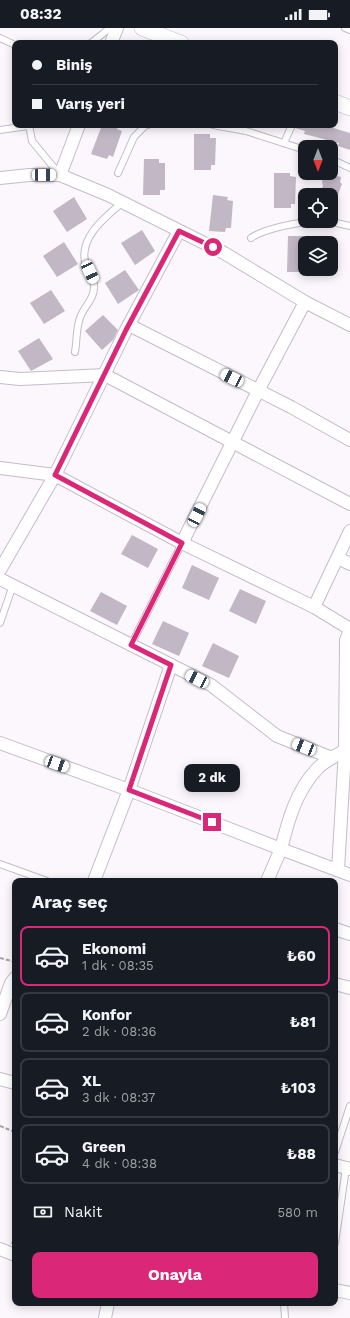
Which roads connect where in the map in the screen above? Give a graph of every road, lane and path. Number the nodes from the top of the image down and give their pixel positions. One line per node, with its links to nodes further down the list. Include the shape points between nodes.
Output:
1 (110, 28): 7 (lane)
2 (117, 28): 8 (street)
3 (142, 28): 9 (street)
4 (345, 28): 5 (lane)
5 (350, 30)
6 (0, 38): 10 (lane)
7 (95, 40)
8 (112, 40)
9 (173, 40)
10 (12, 44)
11 (338, 103): 12 (street)
12 (350, 108)
13 (14, 128): 19 (lane)
14 (29, 128): 25 (lane, via 32,141)
15 (78, 128): 25 (street)
16 (143, 128): 24 (lane, via 134,137)
17 (230, 128): 20 (lane)
18 (291, 128): 20 (lane)
19 (0, 130)
20 (284, 143): 21 (lane)
21 (298, 148)
22 (338, 162): 23 (lane)
23 (350, 168)
24 (118, 173)
25 (60, 175): 26 (street); 27 (street)
26 (0, 178)
27 (123, 202): 31 (street); 36 (lane, via 93,231 85,245 86,264 94,287 92,298 79,319)
28 (338, 223): 30 (lane)
29 (298, 224): 32 (lane, via 257,234)
30 (350, 226)
31 (179, 231): 33 (street, via 224,253); 34 (street)
32 (251, 238)
33 (305, 302): 35 (street); 39 (street)
34 (129, 325): 37 (street); 39 (street)
35 (350, 325)
36 (75, 352)
37 (105, 375): 38 (street); 41 (street); 43 (street)
38 (0, 380)
39 (258, 391): 40 (street); 41 (street)
40 (350, 440)
41 (233, 444): 44 (street); 46 (street)
42 (0, 468): 43 (street)
43 (55, 475): 46 (street); 49 (street)
44 (350, 504)
45 (350, 531): 47 (street)
46 (182, 543): 52 (street); 55 (lane)
47 (338, 558): 48 (street); 52 (street)
48 (350, 564)
49 (0, 570)
50 (0, 579): 51 (street)
51 (13, 585): 53 (lane); 55 (street)
52 (314, 608): 54 (street)
53 (0, 623)
54 (350, 630): 58 (street, via 346,640)
55 (131, 645): 56 (street)
56 (171, 665): 59 (street, via 211,685 277,736); 60 (street)
57 (0, 743): 60 (street)
58 (347, 749): 59 (street); 63 (street)
59 (332, 758): 61 (street, via 318,768 301,789)
60 (129, 790): 61 (street); 66 (street)
61 (281, 849): 63 (street); 67 (street)
62 (0, 864): 65 (lane)
63 (338, 870): 64 (street)
64 (350, 875)
65 (39, 878)
66 (95, 878)
67 (268, 878)
68 (338, 930): 69 (street)
69 (350, 934)
70 (0, 958): 71 (path)
71 (12, 961)
72 (12, 982): 75 (street)
73 (338, 985): 74 (street)
74 (350, 988)
75 (0, 1014)
76 (0, 1079): 77 (street)
77 (12, 1082)
78 (350, 1106): 81 (lane)
79 (0, 1126): 80 (path)
80 (12, 1131)
81 (338, 1143)
82 (344, 1167): 83 (lane)
83 (338, 1218)
84 (0, 1249): 85 (street)
85 (12, 1254)
86 (338, 1291): 87 (street)
87 (350, 1293)
88 (107, 1306): 90 (street)
89 (284, 1306): 91 (lane)
90 (104, 1318)
91 (284, 1318)

